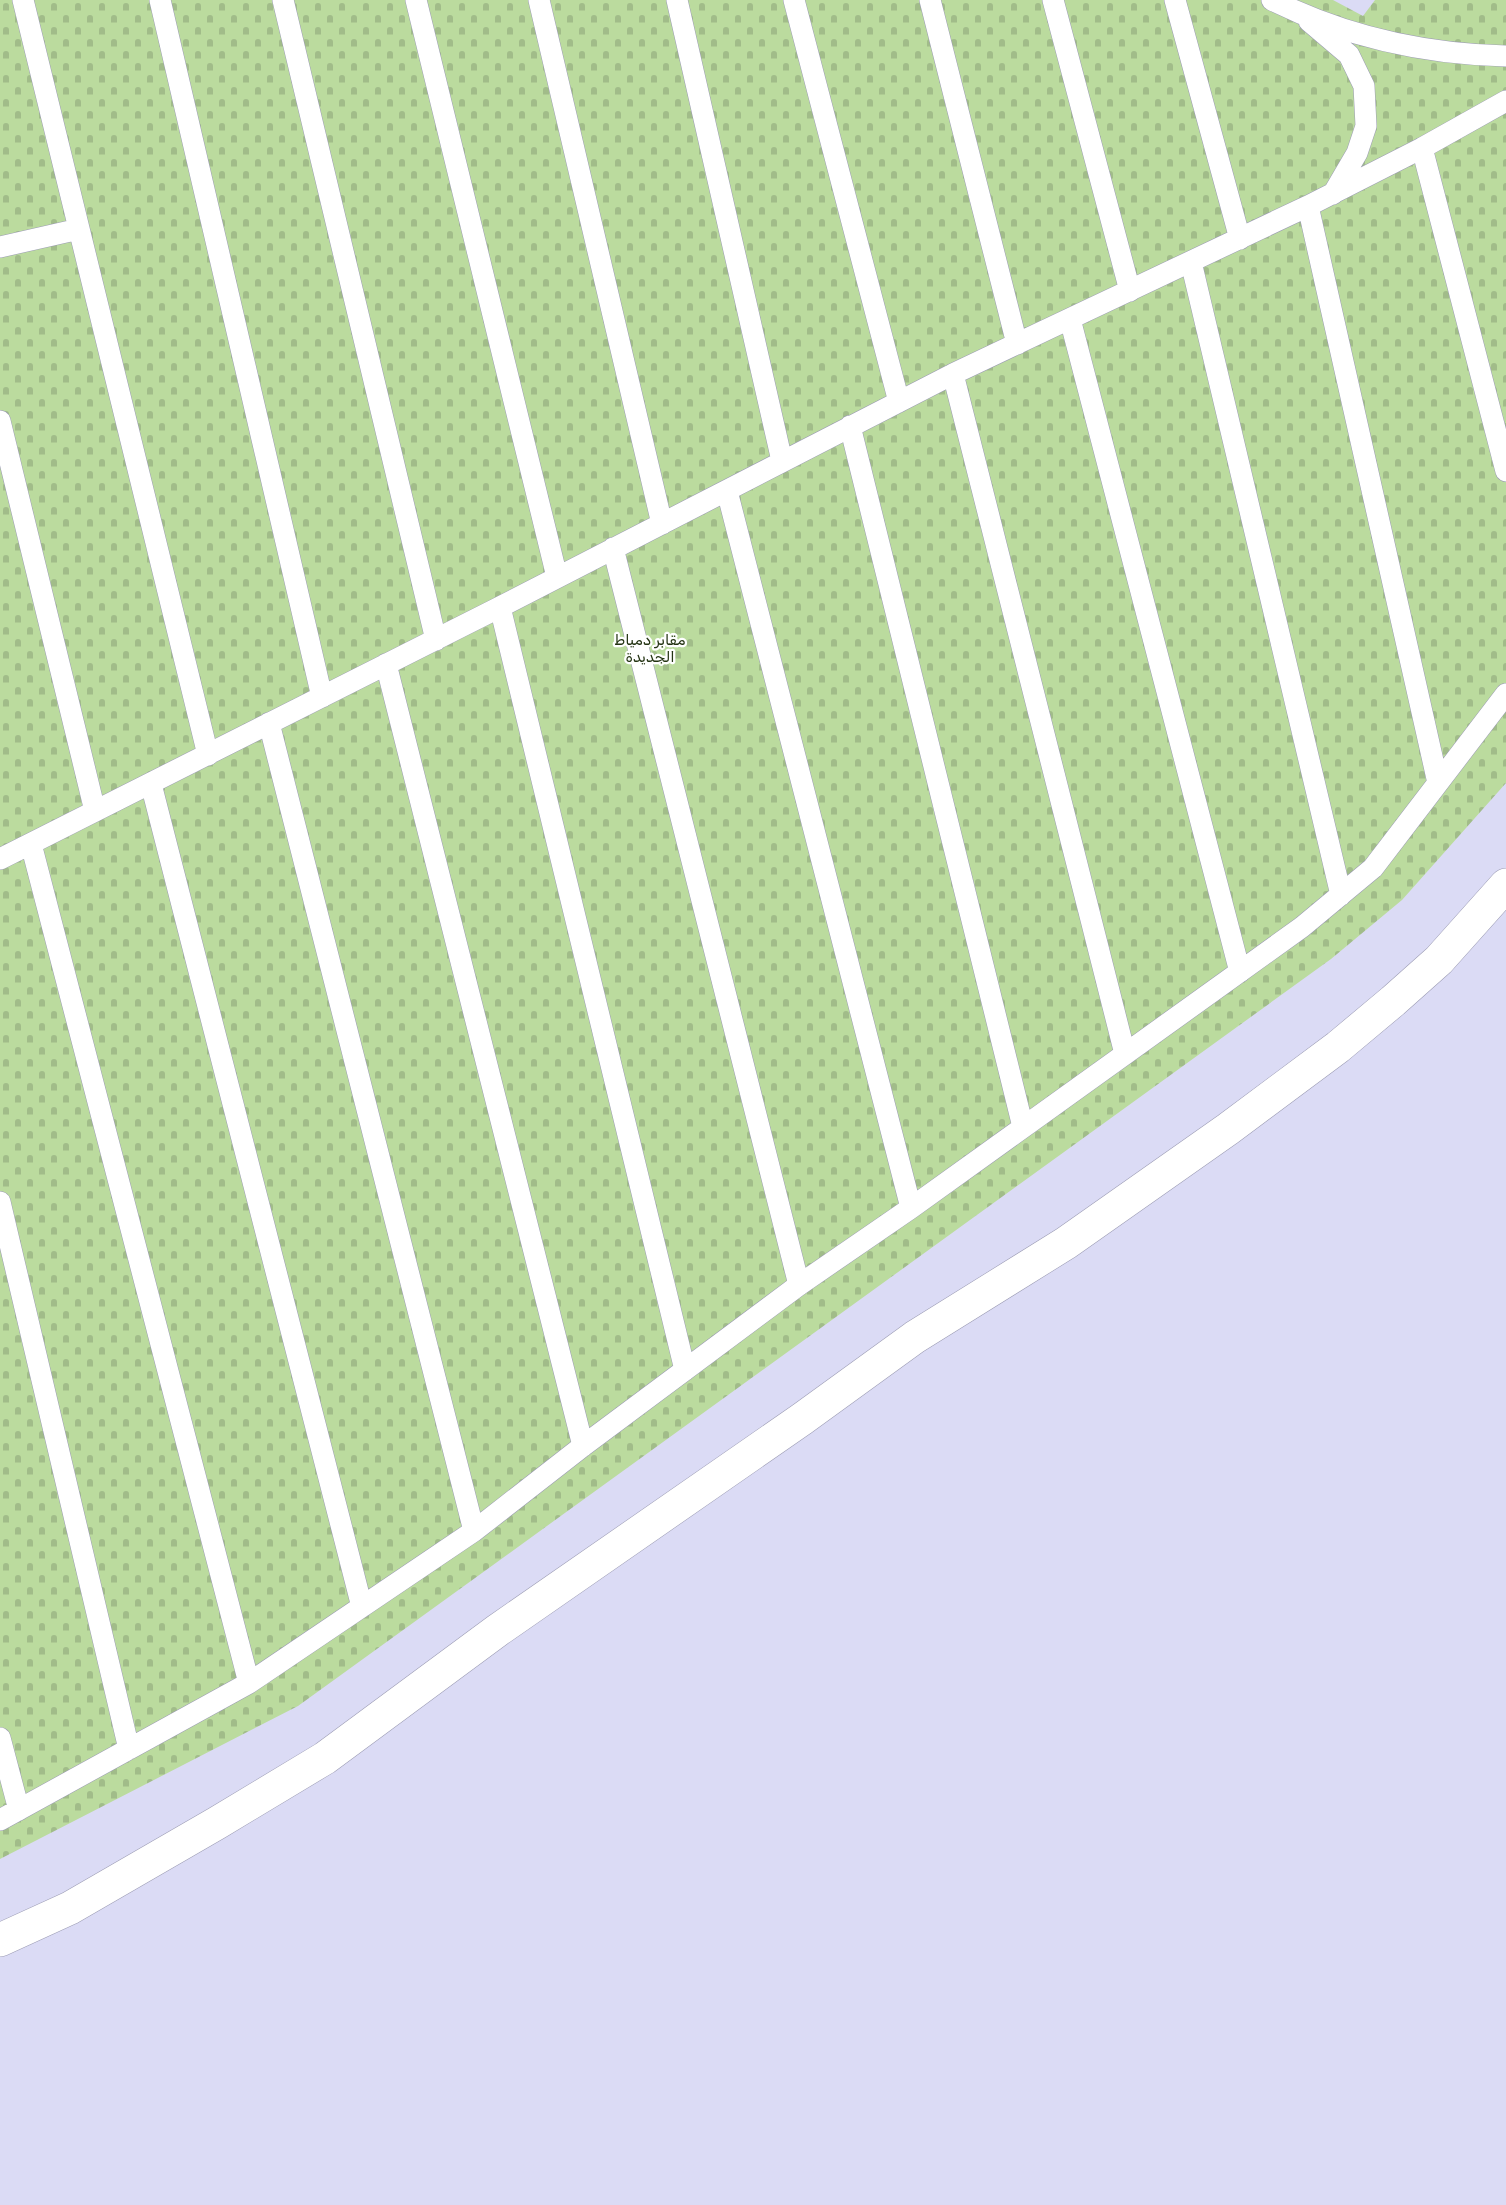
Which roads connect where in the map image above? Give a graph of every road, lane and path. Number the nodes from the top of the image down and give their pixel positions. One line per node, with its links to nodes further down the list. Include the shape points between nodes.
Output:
1 (23, 0): 18 (lane)
2 (160, 0): 39 (lane)
3 (284, 0): 36 (lane)
4 (416, 0): 34 (lane)
5 (538, 0): 32 (lane)
6 (677, 0): 29 (lane)
7 (794, 0): 26 (lane)
8 (930, 0): 24 (lane)
9 (1053, 0): 22 (lane)
10 (1175, 0): 19 (lane)
11 (1272, 0): 12 (lane)
12 (1302, 15): 13 (lane, via 1393,44 1461,55); 16 (lane, via 1349,55 1364,86 1366,126 1357,153)
13 (1506, 56)
14 (1506, 101): 15 (lane)
15 (1422, 148): 16 (lane); 30 (lane)
16 (1333, 194): 17 (lane)
17 (1308, 206): 19 (lane); 42 (lane)
18 (79, 229): 20 (lane); 41 (lane)
19 (1240, 239): 21 (lane)
20 (0, 247)
21 (1191, 262): 22 (lane); 48 (lane)
22 (1130, 291): 23 (lane)
23 (1070, 319): 24 (lane); 49 (lane)
24 (1017, 344): 25 (lane)
25 (953, 374): 26 (lane); 50 (lane)
26 (899, 402): 28 (lane)
27 (0, 421): 44 (lane)
28 (850, 426): 29 (lane); 51 (lane)
29 (782, 461): 31 (lane)
30 (1506, 471)
31 (727, 491): 32 (lane); 53 (lane)
32 (662, 524): 33 (lane)
33 (613, 548): 34 (lane); 54 (lane)
34 (557, 577): 35 (lane)
35 (500, 607): 36 (lane); 55 (lane)
36 (436, 640): 37 (lane)
37 (386, 664): 39 (lane); 56 (lane)
38 (1506, 694): 42 (lane)
39 (322, 697): 40 (lane)
40 (269, 723): 41 (lane); 57 (lane)
41 (208, 754): 43 (lane)
42 (1438, 783): 48 (lane, via 1373,868)
43 (151, 784): 44 (lane); 58 (lane)
44 (95, 811): 45 (lane)
45 (30, 844): 46 (lane); 59 (lane)
46 (0, 859)
47 (1506, 885): 64 (street, via 1439,960 1338,1047 1066,1243 915,1336 498,1630 325,1758 70,1908)
48 (1341, 895): 49 (lane)
49 (1240, 972): 50 (lane)
50 (1125, 1054): 51 (lane)
51 (1023, 1128): 53 (lane)
52 (0, 1202): 61 (lane)
53 (911, 1208): 54 (lane)
54 (798, 1285): 55 (lane)
55 (685, 1370): 56 (lane)
56 (583, 1446): 57 (lane)
57 (474, 1531): 58 (lane)
58 (362, 1607): 59 (lane)
59 (249, 1683): 61 (lane)
60 (0, 1738): 62 (lane)
61 (129, 1749): 62 (lane)
62 (19, 1810): 63 (lane)
63 (0, 1820)
64 (0, 1941)

